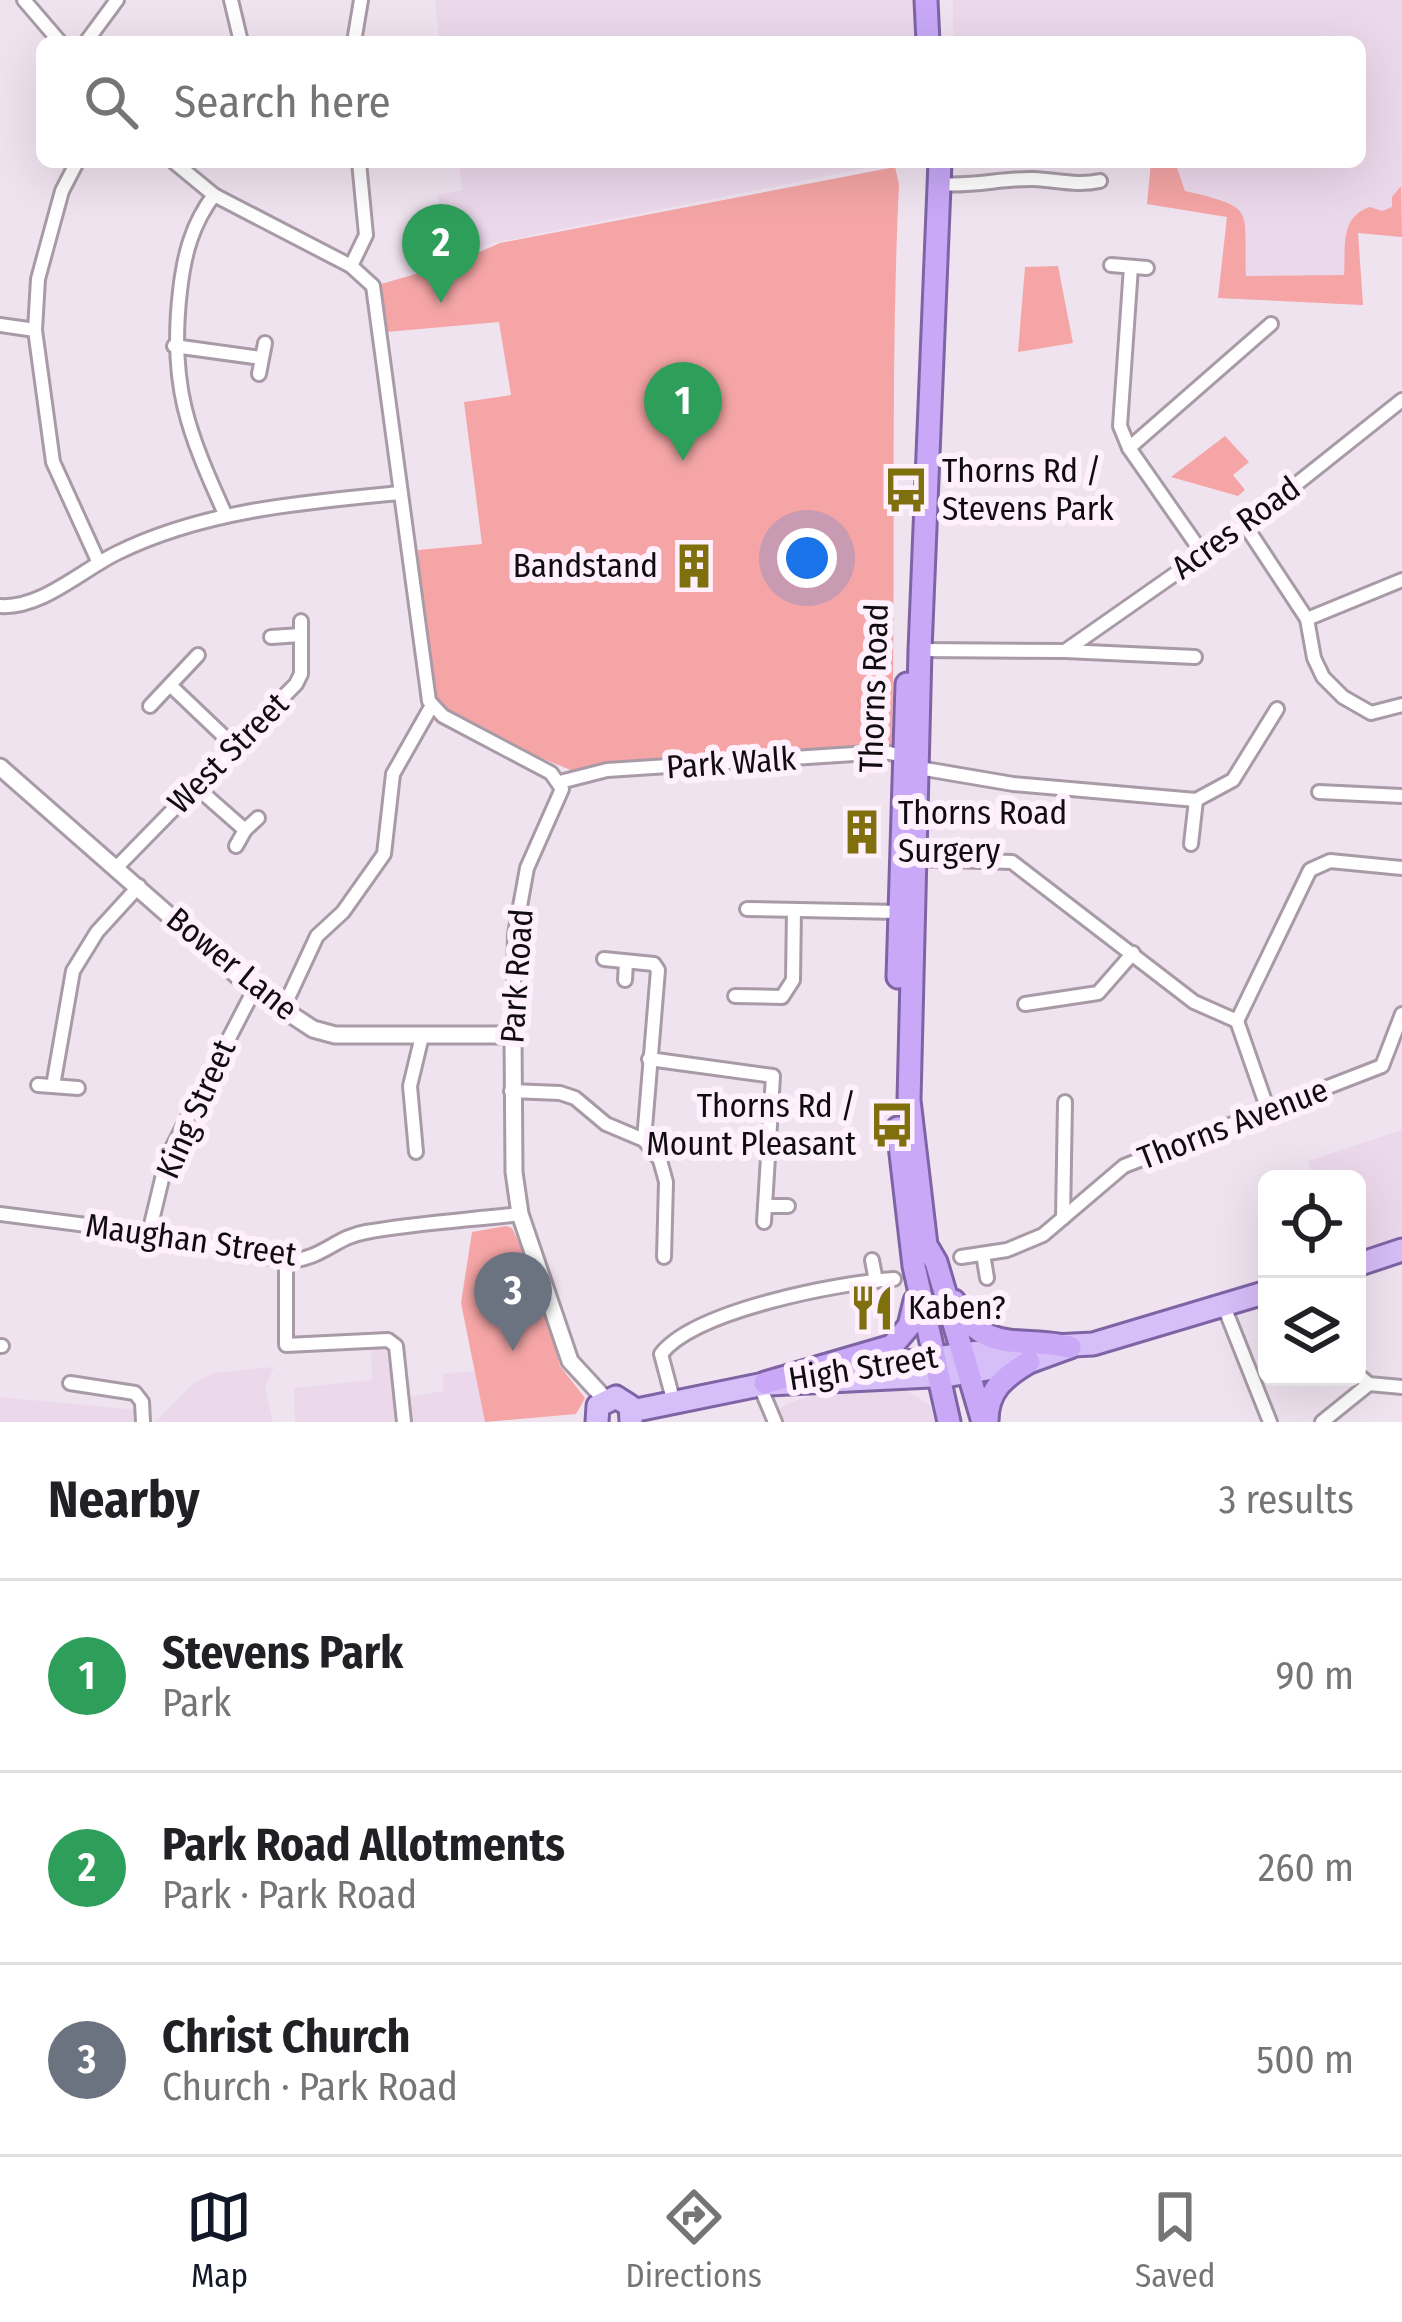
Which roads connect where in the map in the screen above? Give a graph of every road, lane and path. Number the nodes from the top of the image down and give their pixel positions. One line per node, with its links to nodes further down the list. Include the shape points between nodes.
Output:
1 (24, 0): 7 (street)
2 (117, 0): 8 (street)
3 (231, 0): 9 (street)
4 (361, 0): 10 (street)
5 (926, 0): 11 (highway)
6 (939, 0): 12 (highway)
7 (55, 36)
8 (90, 36)
9 (240, 36)
10 (355, 36)
11 (928, 36)
12 (940, 36)
13 (73, 168): 26 (street, via 38,279)
14 (181, 168): 19 (street)
15 (360, 168): 21 (street, via 366,235)
16 (927, 168): 52 (highway, Thorns Road)
17 (939, 173): 18 (street, via 973,187); 42 (highway, Thorns Road)
18 (1100, 181)
19 (214, 195): 21 (street); 28 (street, via 197,217 184,261)
20 (1111, 265): 22 (street)
21 (351, 266): 33 (street, via 373,286)
22 (1131, 267): 23 (street); 32 (street, via 1120,426)
23 (1147, 268)
24 (1271, 324): 32 (street)
25 (0, 325): 26 (street)
26 (35, 330): 37 (street, via 53,463)
27 (265, 343): 29 (street)
28 (174, 346): 29 (street); 34 (street, via 183,413)
29 (261, 358): 30 (street)
30 (259, 374)
31 (1402, 400): 35 (street, Acres Road)
32 (1129, 448): 36 (street)
33 (400, 493): 34 (street); 49 (street)
34 (226, 516): 37 (street)
35 (1245, 525): 36 (street, Acres Road); 40 (street)
36 (1203, 554): 43 (street, Acres Road)
37 (99, 563): 39 (street, via 26,604)
38 (1402, 580): 40 (street)
39 (0, 606)
40 (1307, 619): 48 (street, via 1329,684 1371,712)
41 (272, 637): 51 (street, West Street, via 301,628 302,674)
42 (920, 650): 43 (street); 52 (highway, Thorns Road)
43 (1065, 651): 45 (street)
44 (198, 655): 46 (street)
45 (1195, 658)
46 (170, 685): 47 (street); 51 (street)
47 (150, 706)
48 (1402, 706)
49 (431, 707): 54 (street); 77 (street, via 393,774 384,854 317,937)
50 (1268, 715): 58 (street, via 1233,780)
51 (233, 746): 55 (street, West Street)
52 (911, 762): 54 (street, Park Walk, via 885,752 608,770); 58 (street, Park Walk, via 1013,784); 63 (highway, Thorns Road); 69 (highway, Thorns Road)
53 (0, 767): 64 (street, Bower Lane)
54 (560, 782): 80 (street, Park Road, via 527,868)
55 (195, 786): 60 (street); 64 (street, West Street)
56 (1319, 793): 57 (street)
57 (1402, 796)
58 (1196, 800): 61 (street)
59 (258, 818): 60 (street)
60 (245, 830): 62 (street)
61 (1191, 844)
62 (236, 846)
63 (916, 859): 70 (street, via 1012,862); 103 (highway, Thorns Road, via 910,1100)
64 (116, 868): 66 (street, Bower Lane)
65 (1402, 868): 79 (street, via 1330,861 1310,870)
66 (139, 886): 74 (street, Bower Lane); 85 (street, via 73,971 46,1085)
67 (747, 908): 68 (street)
68 (794, 910): 69 (street); 75 (street, via 793,980 782,997)
69 (899, 912): 103 (highway, Thorns Road, via 899,1161)
70 (1132, 953): 76 (street, via 1098,993); 79 (street, via 1194,1002)
71 (604, 959): 72 (street)
72 (626, 962): 73 (street); 82 (street, via 658,970)
73 (625, 980)
74 (254, 990): 77 (street, Bower Lane); 97 (street, King Street, via 167,1158)
75 (735, 996)
76 (1025, 1004)
77 (283, 1009): 81 (street, Bower Lane, via 335,1035)
78 (1402, 1014): 83 (street)
79 (1237, 1021): 88 (street)
80 (513, 1035): 81 (street, Bower Lane); 86 (street, Park Road)
81 (422, 1036): 90 (street, via 410,1086)
82 (649, 1059): 89 (street); 91 (street, via 773,1070)
83 (1382, 1066): 84 (street); 88 (street, Thorns Avenue)
84 (1402, 1066)
85 (78, 1088)
86 (511, 1090): 89 (street, via 574,1098); 94 (street, Park Road)
87 (1066, 1102): 95 (street)
88 (1268, 1110): 95 (street, Thorns Avenue, via 1124,1166)
89 (644, 1140): 98 (street, via 666,1182)
90 (416, 1152)
91 (765, 1206): 92 (street); 96 (street)
92 (788, 1206)
93 (0, 1214): 97 (street, Maughan Street)
94 (520, 1214): 106 (street, Maughan Street, via 362,1232 323,1254); 124 (street, Park Road, via 570,1360)
95 (1063, 1218): 101 (street, Thorns Avenue, via 1031,1241)
96 (764, 1222)
97 (149, 1233): 106 (street, Maughan Street)
98 (666, 1241): 99 (street); 102 (street)
99 (685, 1242)
100 (1402, 1250): 107 (main road)
101 (983, 1254): 104 (street, Thorns Avenue); 108 (street)
102 (664, 1257)
103 (925, 1258): 113 (highway, via 975,1331); 115 (highway, Thorns Road); 118 (highway, via 909,1326 892,1346)
104 (961, 1258)
105 (872, 1260): 110 (street)
106 (286, 1261): 127 (street, via 286,1345 388,1340 396,1346)
107 (1366, 1262)
108 (987, 1278)
109 (894, 1279): 110 (street)
110 (875, 1281): 122 (street, via 735,1311 682,1334 662,1354)
111 (1258, 1294): 112 (main road)
112 (1223, 1304): 113 (main road); 133 (street)
113 (1070, 1347): 114 (main road); 115 (main road, via 1001,1347)
114 (1029, 1363): 115 (main road); 132 (highway, via 994,1390)
115 (945, 1367): 118 (main road, High Street); 130 (highway, via 935,1399); 131 (highway); 132 (highway)
116 (1366, 1382): 119 (street)
117 (70, 1383): 120 (street)
118 (762, 1384): 122 (main road, High Street); 129 (street)
119 (1369, 1384): 121 (street); 134 (street)
120 (97, 1387): 123 (street); 126 (street, via 135,1393)
121 (1402, 1387)
122 (674, 1402): 125 (main road, High Street)
123 (93, 1405)
124 (599, 1414): 125 (main road, High Street, via 621,1398); 128 (main road, High Street)
125 (632, 1416)
126 (143, 1422)
127 (404, 1422)
128 (586, 1422)
129 (776, 1422)
130 (946, 1422)
131 (961, 1422)
132 (985, 1422)
133 (1270, 1422)
134 (1322, 1422)

